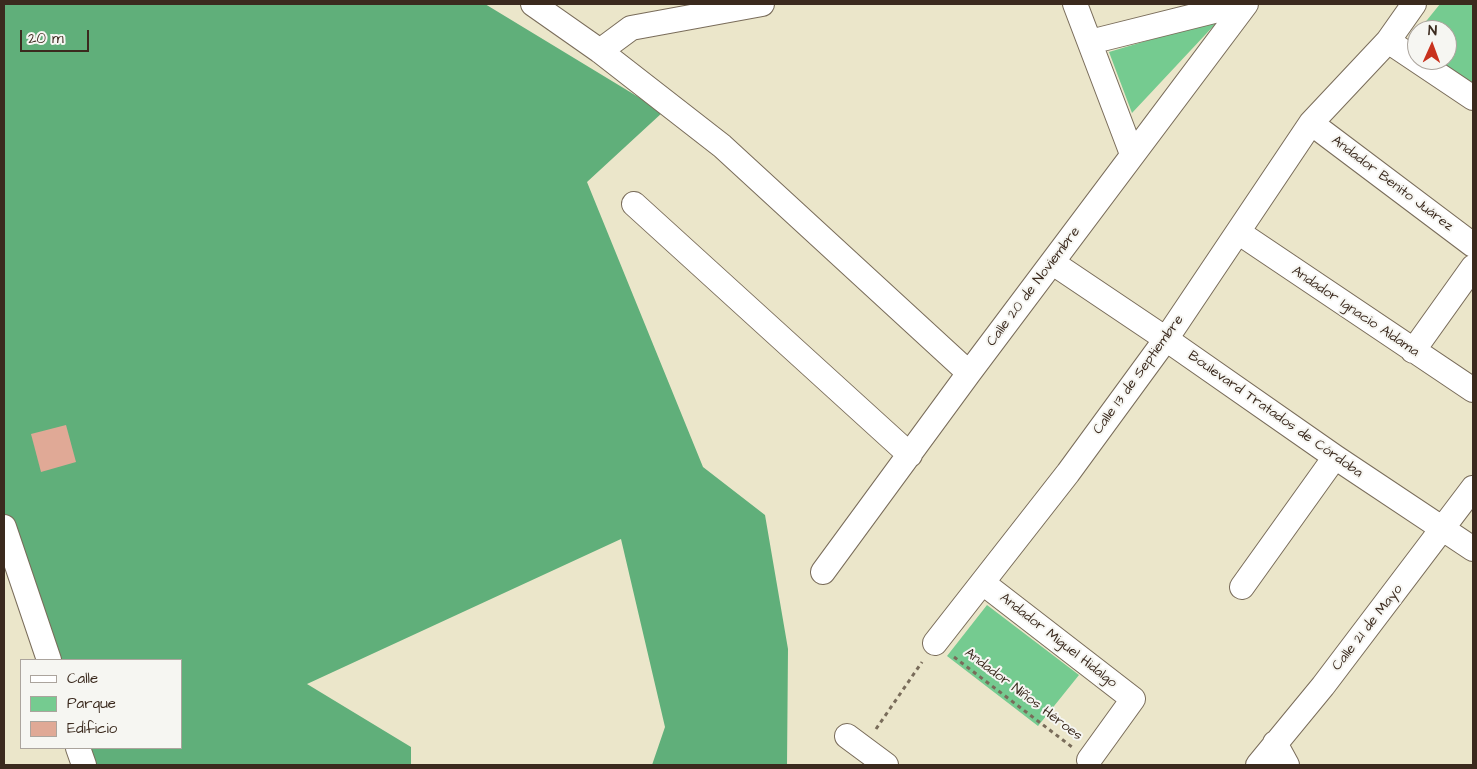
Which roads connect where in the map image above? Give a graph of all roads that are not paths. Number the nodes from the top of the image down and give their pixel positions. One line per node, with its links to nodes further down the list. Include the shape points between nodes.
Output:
1 (534, 4): 9 (street)
2 (762, 4): 9 (street, via 632,28)
3 (1075, 4): 8 (street)
4 (1242, 4): 8 (street)
5 (1246, 4): 12 (street, Calle 20 de Noviembre)
6 (1414, 4): 7 (street, Calle 13 de Septiembre)
7 (1388, 41): 10 (street); 11 (street, Calle 13 de Septiembre)
8 (1090, 42): 12 (street)
9 (600, 51): 20 (street, via 722,146)
10 (1473, 98)
11 (1312, 124): 14 (street, Calle 13 de Septiembre); 15 (street, Andador Benito Juárez)
12 (1132, 154): 16 (street, Calle 20 de Noviembre)
13 (634, 204): 22 (street)
14 (1238, 232): 18 (street, Calle 13 de Septiembre); 19 (street, Andador Ignacio Aldama)
15 (1473, 245)
16 (1053, 263): 18 (street, Boulevard Tratados de Córdoba); 20 (street, Calle 20 de Noviembre)
17 (1473, 267): 19 (street)
18 (1166, 339): 23 (street, Boulevard Tratados de Córdoba); 29 (street, Calle 13 de Septiembre)
19 (1413, 351): 21 (street, Andador Ignacio Aldama)
20 (968, 373): 22 (street, Calle 20 de Noviembre)
21 (1473, 390)
22 (910, 455): 28 (street, Calle 20 de Noviembre)
23 (1334, 457): 26 (street, Boulevard Tratados de Córdoba); 30 (street)
24 (1473, 488): 26 (street, Calle 21 de Mayo)
25 (4, 526): 32 (street)
26 (1444, 529): 27 (street, Boulevard Tratados de Córdoba); 34 (street, Calle 21 de Mayo)
27 (1473, 549)
28 (823, 572)
29 (983, 583): 31 (street, Calle 13 de Septiembre); 36 (street, Andador Miguel Hidalgo, via 1133,699)
30 (1242, 587)
31 (935, 643)
32 (49, 659)
33 (855, 742): 38 (street)
34 (1275, 743): 39 (street, Calle 21 de Mayo); 40 (street)
35 (78, 749): 37 (street)
36 (1089, 760)
37 (84, 765)
38 (886, 765)
39 (1258, 765)
40 (1287, 765)

